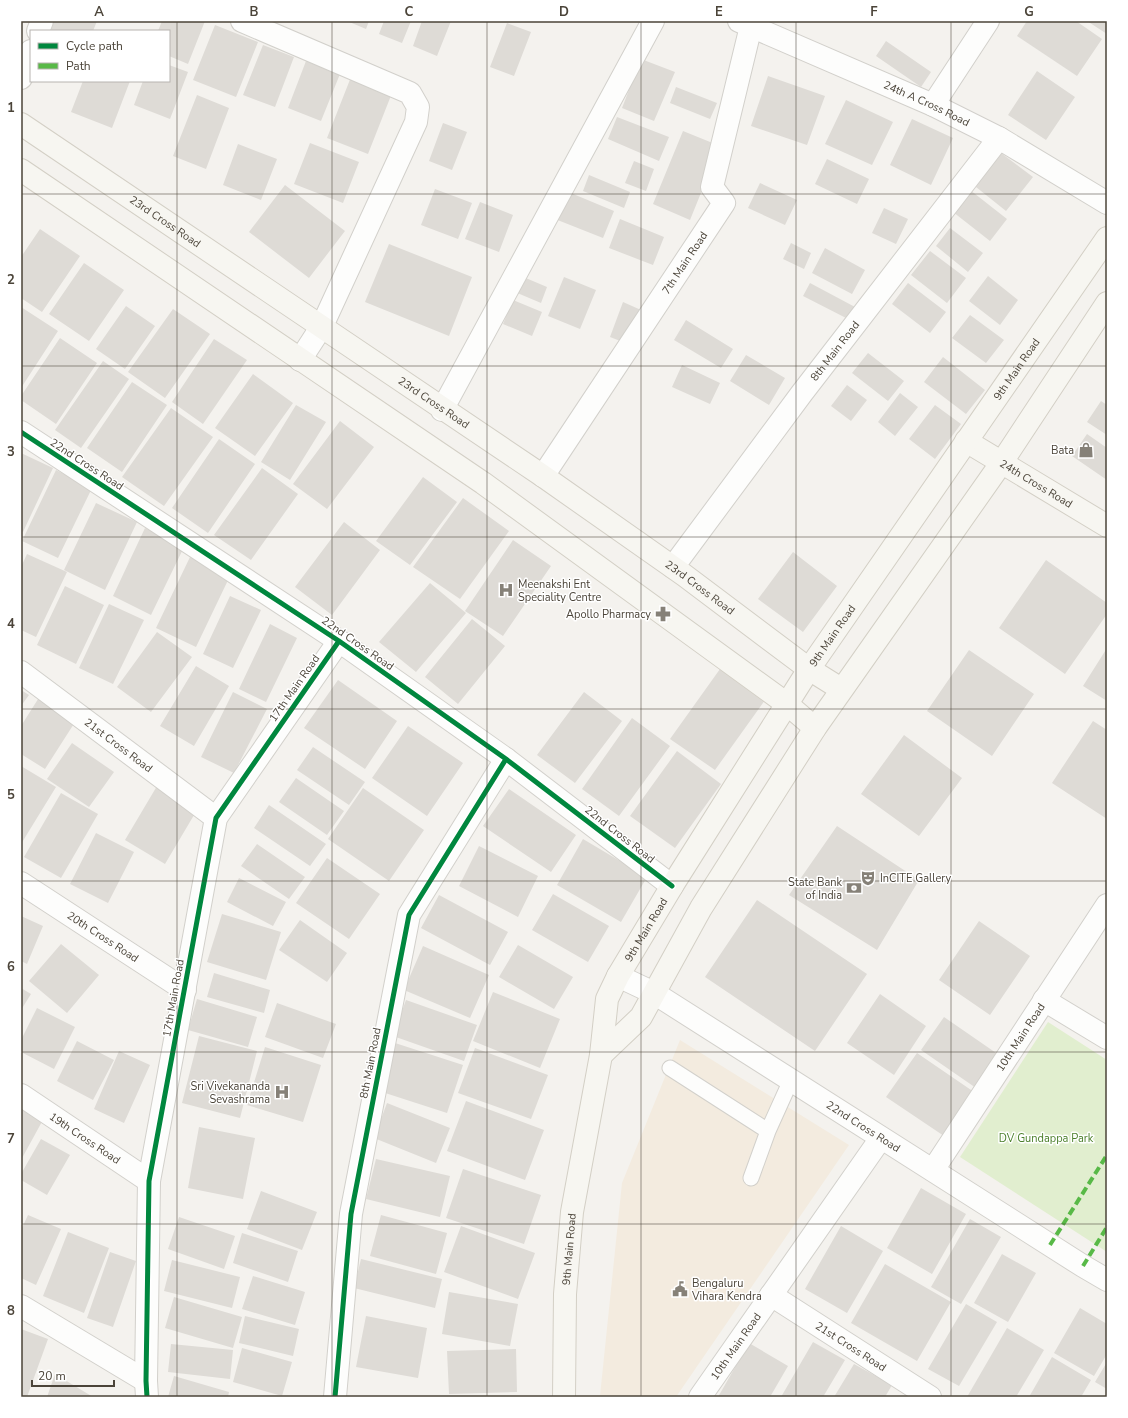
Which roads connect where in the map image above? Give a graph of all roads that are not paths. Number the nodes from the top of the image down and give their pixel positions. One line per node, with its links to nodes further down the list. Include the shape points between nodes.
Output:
1 (242, 21): 14 (street, via 410,93 418,107 416,122)
2 (653, 21): 16 (street)
3 (988, 21): 7 (street)
4 (748, 23): 7 (street, 24th A Cross Road); 20 (street, 7th Main Road, via 712,187 724,203)
5 (30, 54): 6 (street)
6 (21, 78)
7 (933, 105): 9 (street, 24th A Cross Road)
8 (21, 124): 14 (main road, 23rd Cross Road)
9 (1000, 138): 11 (street, 24th A Cross Road); 22 (street, 8th Main Road, via 802,393)
10 (21, 170): 15 (main road)
11 (1107, 203)
12 (1107, 238): 18 (main road, 9th Main Road)
13 (1107, 303): 19 (main road)
14 (322, 326): 15 (street); 16 (main road, 23rd Cross Road)
15 (300, 360): 27 (main road, via 483,483)
16 (442, 410): 20 (main road, 23rd Cross Road)
17 (21, 432): 23 (street, 22nd Cross Road)
18 (966, 441): 19 (main road, 24th Cross Road); 24 (main road, 9th Main Road)
19 (1002, 462): 21 (main road, 24th Cross Road); 26 (main road)
20 (543, 476): 22 (main road, 23rd Cross Road)
21 (1107, 526)
22 (673, 567): 24 (main road, 23rd Cross Road)
23 (339, 641): 29 (street, 22nd Cross Road); 30 (street, 17th Main Road)
24 (809, 669): 26 (main road, 23rd Cross Road); 27 (main road, 9th Main Road)
25 (21, 672): 30 (street, 21st Cross Road)
26 (841, 689): 28 (main road)
27 (787, 704): 28 (main road); 32 (main road, 9th Main Road)
28 (815, 728): 36 (main road, via 701,908)
29 (506, 759): 32 (street, 22nd Cross Road); 53 (street, 8th Main Road, via 409,915 351,1214)
30 (216, 818): 35 (street, 17th Main Road)
31 (21, 883): 35 (street, 20th Cross Road)
32 (672, 886): 34 (main road, 9th Main Road)
33 (1107, 905): 37 (street, 10th Main Road)
34 (618, 976): 36 (street, 22nd Cross Road); 39 (main road, 9th Main Road, via 607,999)
35 (184, 990): 47 (street, 17th Main Road)
36 (654, 993): 39 (main road, via 641,1017); 41 (street, 22nd Cross Road)
37 (1044, 1000): 38 (street); 45 (street, 10th Main Road)
38 (1107, 1038)
39 (601, 1055): 52 (main road, 9th Main Road, via 572,1212 565,1294)
40 (670, 1068): 43 (lane)
41 (790, 1080): 43 (lane); 44 (street, 22nd Cross Road)
42 (21, 1095): 47 (street, 19th Cross Road)
43 (768, 1131): 46 (lane)
44 (881, 1138): 45 (street, 22nd Cross Road); 49 (street, 10th Main Road)
45 (933, 1170): 48 (street, 22nd Cross Road)
46 (751, 1178)
47 (149, 1181): 51 (street, 17th Main Road)
48 (1107, 1280)
49 (771, 1295): 54 (street, 10th Main Road); 55 (street, 21st Cross Road)
50 (21, 1306): 51 (street)
51 (147, 1389)
52 (569, 1394)
53 (335, 1397)
54 (700, 1397)
55 (930, 1397)

